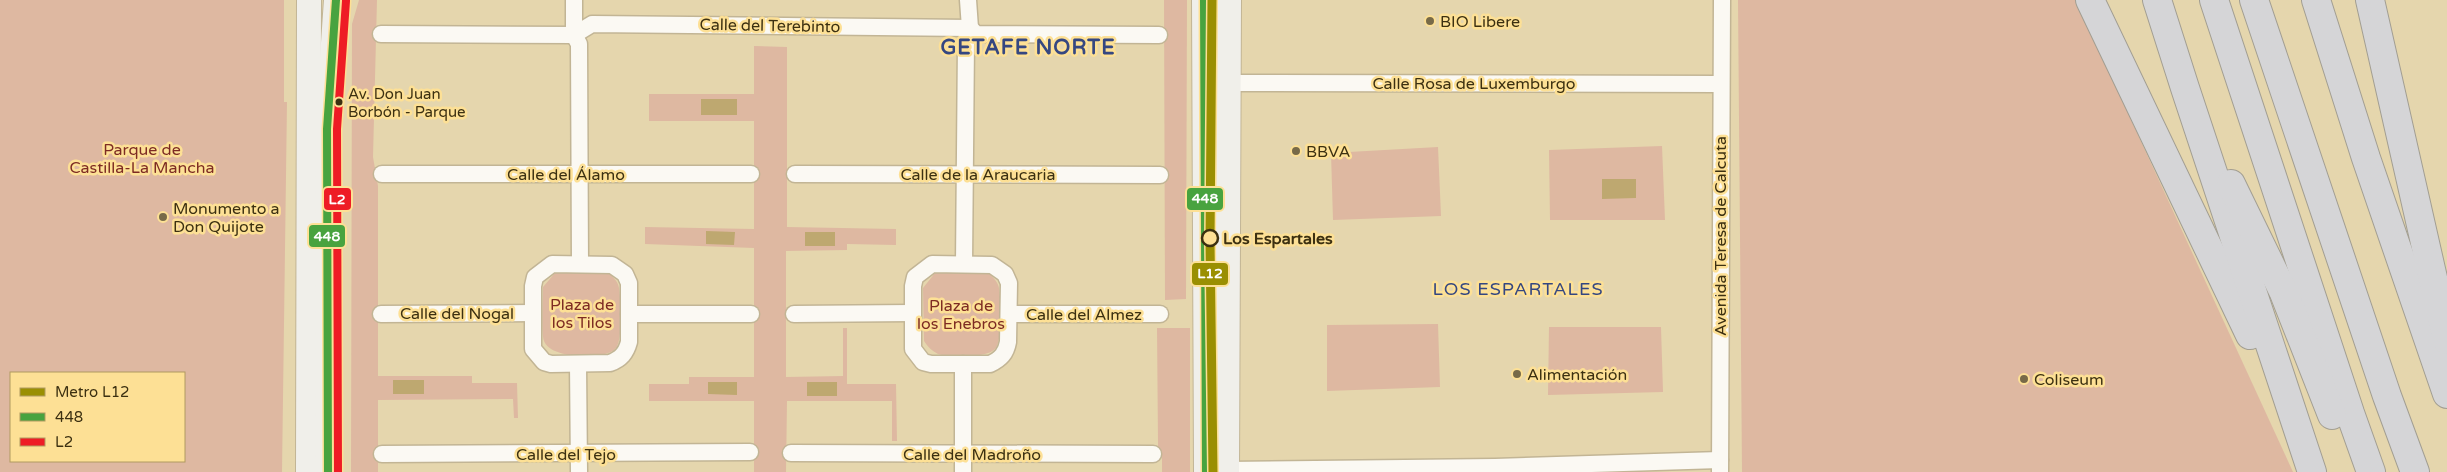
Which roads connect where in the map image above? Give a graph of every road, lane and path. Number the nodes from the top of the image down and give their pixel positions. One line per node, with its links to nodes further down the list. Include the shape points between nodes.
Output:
1 (309, 0): 50 (street)
2 (336, 0): 51 (street, via 327,129)
3 (574, 0): 16 (street)
4 (968, 0): 14 (street)
5 (1204, 0): 49 (street)
6 (1229, 0): 18 (street)
7 (1722, 0): 19 (street, Avenida Teresa de Calcuta)
8 (2090, 0): 41 (highway)
9 (2214, 0): 56 (highway)
10 (2254, 0): 57 (highway)
11 (2316, 0): 40 (highway)
12 (2370, 0): 37 (highway)
13 (2158, 3): 20 (highway)
14 (970, 28): 16 (street, Calle del Terebinto, via 592,24); 17 (street, Calle del Terebinto, via 976,34); 25 (street, via 966,41)
15 (381, 34): 16 (street, Calle del Terebinto)
16 (574, 35): 22 (street, via 579,44)
17 (1159, 35)
18 (1229, 83): 19 (street, Calle Rosa de Luxemburgo); 49 (street)
19 (1720, 84): 48 (street, Avenida Teresa de Calcuta)
20 (2185, 88): 41 (highway); 55 (highway, via 2284,293)
21 (382, 174): 22 (street, Calle del Álamo)
22 (579, 174): 23 (street, Calle del Álamo); 27 (street)
23 (751, 174)
24 (796, 174): 25 (street, Calle de la Araucaria)
25 (964, 174): 26 (street, Calle de la Araucaria); 28 (street)
26 (1160, 175)
27 (580, 264): 29 (street, via 552,264 535,277); 32 (street, via 612,265 625,274 629,283)
28 (964, 264): 30 (street, via 932,264 921,271 912,286); 35 (street, via 992,265 1005,274)
29 (532, 313): 31 (street, Calle del Nogal); 38 (street, via 532,343 537,356 551,364)
30 (912, 313): 34 (street); 39 (street, via 912,343 917,356 931,364)
31 (381, 314)
32 (629, 314): 33 (street); 38 (street, via 629,342 622,356 610,363)
33 (751, 314)
34 (794, 314)
35 (1008, 314): 36 (street, Calle del Almez); 39 (street, via 1008,342 1002,356 990,364)
36 (1160, 314)
37 (2447, 340)
38 (578, 364): 45 (street)
39 (963, 364): 46 (street)
40 (2447, 394)
41 (2299, 437): 54 (highway)
42 (750, 452): 45 (street, Calle del Tejo)
43 (791, 452): 46 (street, Calle del Madroño)
44 (382, 454): 45 (street, Calle del Tejo)
45 (578, 454): 52 (street)
46 (964, 454): 47 (street, Calle del Madroño); 53 (street)
47 (1153, 454)
48 (1720, 466): 49 (street)
49 (1220, 471)
50 (308, 472)
51 (328, 472)
52 (578, 472)
53 (964, 472)
54 (2312, 472)
55 (2355, 472)
56 (2371, 472)
57 (2415, 472)

